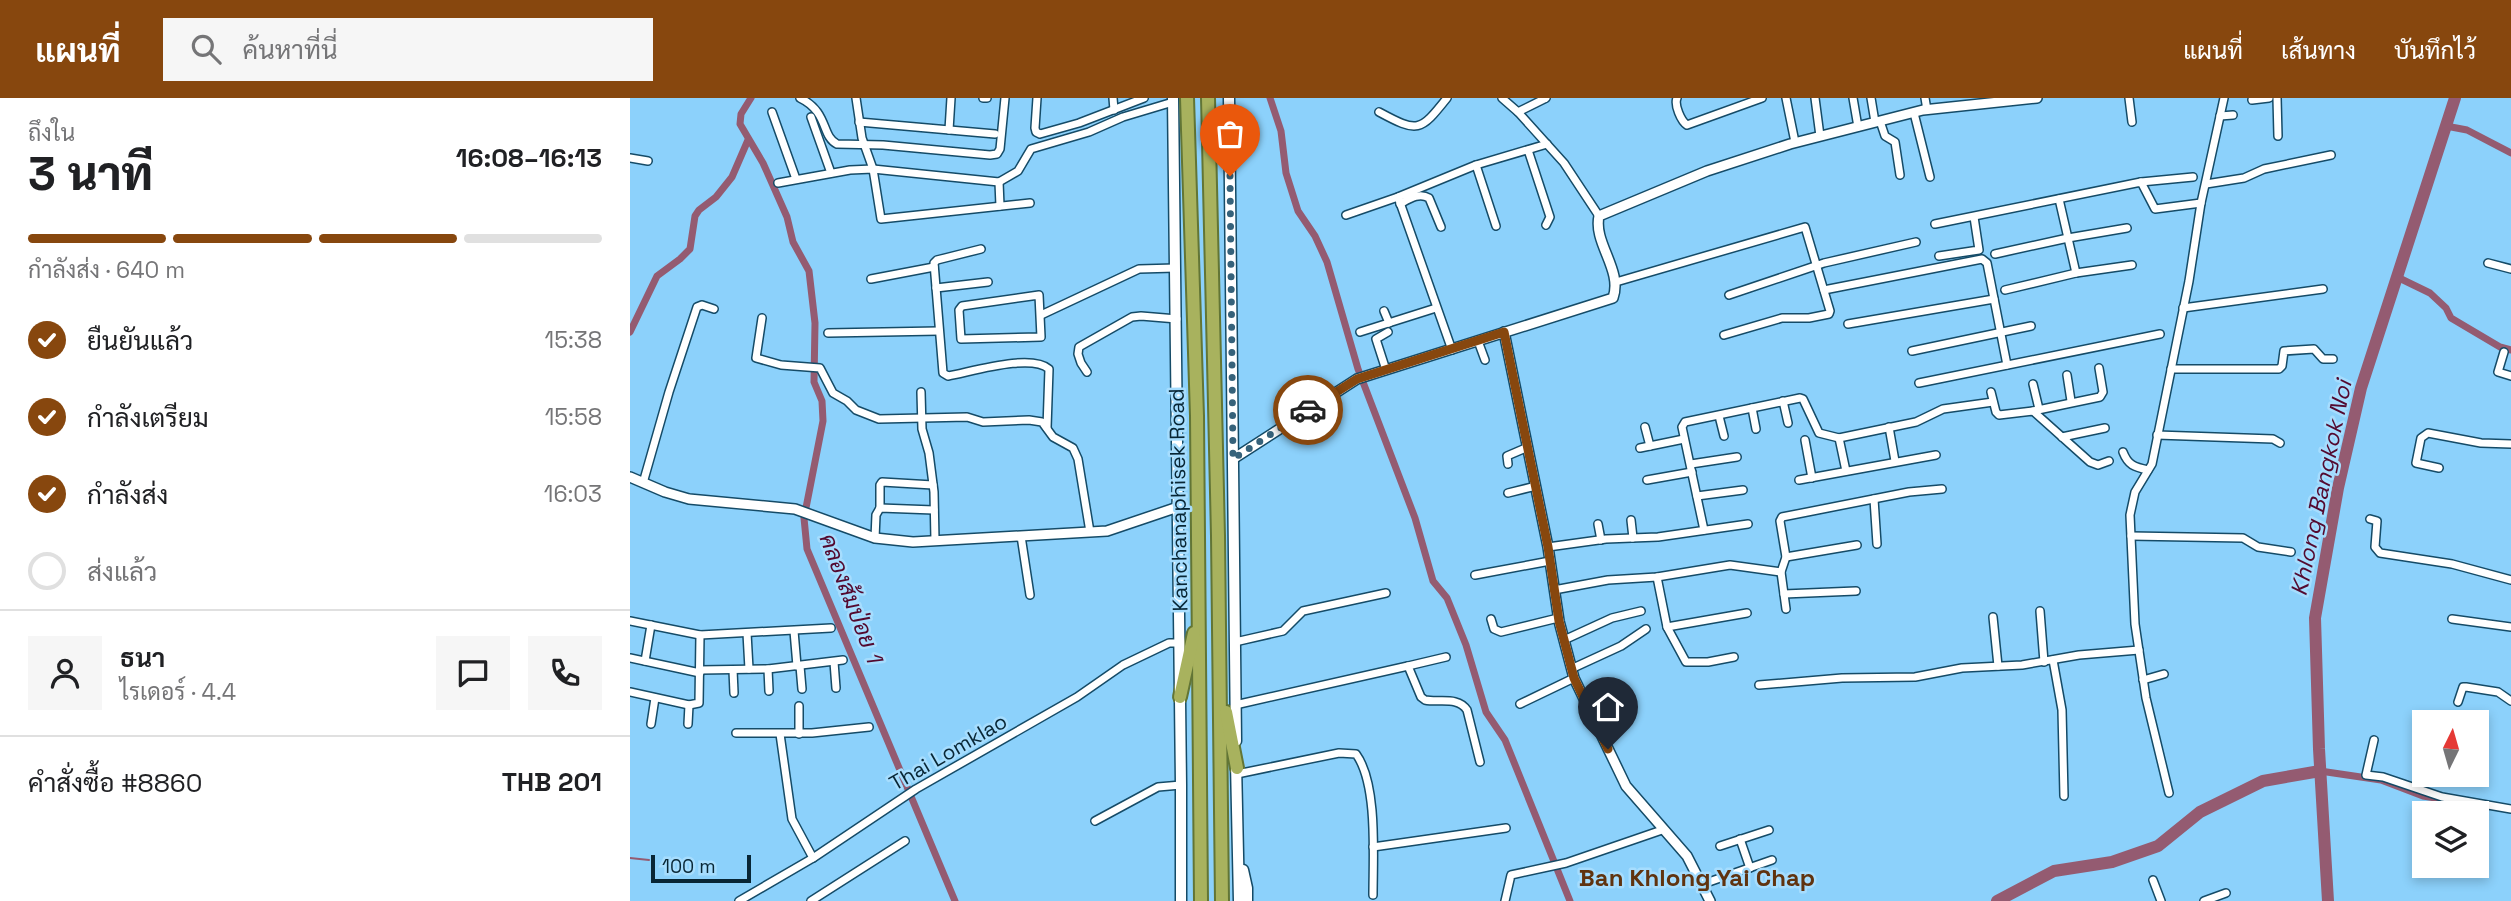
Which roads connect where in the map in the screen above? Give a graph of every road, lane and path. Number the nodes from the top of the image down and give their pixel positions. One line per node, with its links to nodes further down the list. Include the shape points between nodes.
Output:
1 (800, 98): 50 (street, via 821,115 832,142)
2 (856, 98): 39 (street)
3 (951, 98): 44 (street)
4 (1005, 98): 50 (street, via 996,154)
5 (1037, 98): 30 (street, via 1035,128 1040,134)
6 (1113, 98): 30 (street)
7 (1144, 98): 30 (street)
8 (1208, 98): 42 (highway, Kanchanaphisek Road)
9 (1213, 98): 42 (highway)
10 (1229, 98): 162 (main road)
11 (1447, 98): 32 (street, via 1429,121 1418,126)
12 (1502, 98): 33 (street)
13 (1546, 98): 33 (street)
14 (1677, 98): 15 (street, via 1676,106 1687,125)
15 (1762, 98)
16 (1786, 98): 48 (street)
17 (1815, 98): 46 (street)
18 (1853, 98): 43 (street)
19 (1871, 98): 40 (street)
20 (1925, 98): 31 (street)
21 (2038, 98): 27 (street)
22 (2129, 98): 41 (street)
23 (2224, 98): 37 (street)
24 (2269, 98): 28 (street)
25 (2277, 98): 47 (street)
26 (1179, 99): 62 (street, via 1031,149 1018,171); 88 (main road); 212 (highway, Kanchanaphisek Road, via 1187,122)
27 (2010, 100): 29 (street)
28 (2252, 100)
29 (1966, 102): 31 (street)
30 (1114, 110)
31 (1927, 110): 35 (street)
32 (1379, 112)
33 (1518, 112): 49 (street)
34 (772, 113): 61 (street)
35 (1914, 113): 40 (street); 59 (street)
36 (2233, 115): 37 (street)
37 (2220, 116): 65 (street)
38 (811, 117): 57 (street)
39 (859, 122): 44 (street); 50 (street)
40 (1877, 122): 43 (street); 58 (street, via 1895,142)
41 (2132, 122)
42 (1208, 124): 251 (highway, Kanchanaphisek Road)
43 (1858, 127): 46 (street)
44 (949, 130): 45 (street)
45 (995, 134)
46 (1820, 136): 48 (street)
47 (2278, 136)
48 (1795, 142): 72 (street)
49 (1547, 144): 51 (street); 72 (street)
50 (864, 145): 56 (street)
51 (1528, 150): 55 (street); 75 (street, via 1550,217)
52 (2331, 155): 65 (street)
53 (630, 158): 54 (street)
54 (648, 161)
55 (1476, 165): 67 (street); 76 (street)
56 (873, 169): 57 (street); 62 (street); 70 (street, via 881,219)
57 (831, 173): 61 (street)
58 (1900, 175)
59 (1930, 177)
60 (2193, 177): 63 (street)
61 (796, 179): 64 (street)
62 (999, 182): 70 (street)
63 (2141, 182): 66 (street); 69 (street, via 2155,209)
64 (778, 183)
65 (2206, 184): 69 (street)
66 (2059, 199): 73 (street); 79 (street)
67 (1399, 200): 71 (street); 77 (street, via 1425,195); 100 (street)
68 (1030, 203): 70 (street)
69 (2201, 203): 101 (street)
70 (1000, 206)
71 (1346, 215)
72 (1599, 216): 93 (street)
73 (1974, 217): 74 (street); 83 (street, via 1979,250)
74 (1935, 223)
75 (1546, 225)
76 (1496, 226)
77 (1441, 227)
78 (2127, 228): 79 (street)
79 (2068, 238): 82 (street); 90 (street)
80 (1916, 242): 87 (street)
81 (981, 248): 86 (street, via 937,260)
82 (1995, 254)
83 (1939, 256)
84 (2488, 263): 89 (street)
85 (2132, 265): 90 (street)
86 (934, 267): 91 (street); 94 (street)
87 (1818, 267): 93 (street, via 1807,230 1800,226); 96 (street); 98 (street)
88 (1175, 268): 104 (street, via 1139,269); 106 (main road)
89 (2511, 270)
90 (2076, 273): 97 (street)
91 (871, 279)
92 (988, 282): 94 (street)
93 (1616, 282): 113 (street, via 1609,301)
94 (936, 288): 110 (street)
95 (2323, 289): 101 (street)
96 (1824, 290): 99 (street, via 1982,259 1987,263); 117 (street, via 1830,311 1825,315 1782,318)
97 (2005, 290)
98 (1729, 295)
99 (1994, 299): 108 (street); 114 (street)
100 (1436, 308): 107 (street); 119 (street)
101 (2183, 308): 126 (street)
102 (714, 309): 174 (street, via 697,307)
103 (1384, 311): 107 (street)
104 (1041, 315): 104 (street, via 1040,338 961,338 961,306 1038,295)
105 (762, 318): 141 (street, via 756,358 820,368 833,393 879,419)
106 (1177, 319): 128 (street, via 1132,317 1086,341 1078,354); 182 (main road)
107 (1389, 323): 111 (street)
108 (1848, 324)
109 (2031, 326): 114 (street)
110 (939, 331): 115 (street); 145 (street, via 943,373 948,376 1015,363 1044,364 1049,369)
111 (1360, 332)
112 (1388, 332): 127 (street, via 1376,339)
113 (1504, 332): 118 (street); 157 (street)
114 (2001, 332): 120 (street); 124 (street)
115 (828, 333)
116 (2160, 334): 124 (street)
117 (1724, 335)
118 (1478, 341): 119 (street); 123 (street)
119 (1452, 350): 127 (street)
120 (1912, 351)
121 (2504, 352): 130 (street, via 2497,370)
122 (2333, 359): 126 (street, via 2323,359 2314,349 2289,349 2284,351 2279,369)
123 (1485, 360)
124 (2007, 365): 131 (street)
125 (2099, 368): 137 (street, via 2102,396)
126 (2171, 369): 148 (street)
127 (1386, 370): 162 (street, via 1362,377)
128 (1087, 372)
129 (2067, 375): 137 (street)
130 (2511, 376)
131 (1919, 383)
132 (2033, 384): 139 (street)
133 (921, 392): 141 (street)
134 (1992, 392): 136 (street)
135 (1783, 401): 138 (street); 142 (street); 151 (street, via 1802,398 1818,433)
136 (1993, 401): 139 (street, via 1999,415); 144 (street)
137 (2071, 401): 139 (street)
138 (1752, 408): 140 (street); 147 (street)
139 (2036, 410): 150 (street)
140 (1720, 416): 149 (street); 152 (street, via 1685,422)
141 (922, 419): 145 (street, via 1036,421); 175 (street)
142 (1788, 423)
143 (1645, 427): 156 (street)
144 (1889, 427): 151 (street); 163 (street)
145 (1047, 428): 190 (street, via 1073,449 1078,459)
146 (2105, 428): 150 (street)
147 (1756, 429)
148 (2158, 435): 154 (street, via 2273,439); 168 (street)
149 (1724, 436)
150 (2062, 437): 164 (street, via 2094,464)
151 (1839, 438): 169 (street)
152 (1685, 439): 156 (street); 166 (street)
153 (1805, 440): 171 (street)
154 (2280, 443)
155 (2511, 444): 167 (street, via 2428,433 2421,438 2416,463)
156 (1650, 446): 158 (street)
157 (1528, 447): 165 (street, via 1507,456); 176 (street)
158 (1640, 448)
159 (2123, 452): 168 (street, via 2132,466)
160 (1936, 454): 163 (street)
161 (1737, 457): 166 (street)
162 (1233, 459): 231 (main road)
163 (1895, 461): 169 (street)
164 (2109, 461)
165 (1508, 464)
166 (1691, 468): 172 (street); 180 (street)
167 (2439, 468)
168 (2148, 470): 192 (street, via 2135,492)
169 (1846, 471): 171 (street)
170 (630, 477): 174 (street)
171 (1812, 478): 173 (street)
172 (1647, 480)
173 (1799, 480)
174 (643, 483): 193 (street, via 689,499 795,509)
175 (933, 485): 183 (street, via 882,482); 184 (street)
176 (1536, 486): 179 (street); 199 (street)
177 (1942, 489): 181 (street)
178 (1743, 490): 180 (street)
179 (1507, 493)
180 (1697, 496): 189 (street)
181 (1874, 499): 197 (street); 201 (street, via 1782,517)
182 (1178, 507): 190 (street, via 1120,528); 232 (main road)
183 (880, 508): 184 (street); 193 (street)
184 (934, 510): 196 (street)
185 (2370, 519): 206 (street, via 2377,521 2375,547 2380,553 2452,564)
186 (1631, 520): 194 (street)
187 (1598, 524): 195 (street)
188 (1748, 524): 189 (street)
189 (1703, 530): 194 (street)
190 (1090, 532): 191 (street)
191 (1021, 536): 196 (street); 211 (street)
192 (2131, 536): 200 (street, via 2243,538 2258,547); 233 (street)
193 (876, 538): 196 (street)
194 (1633, 538): 195 (street)
195 (1601, 540): 199 (street)
196 (935, 541)
197 (1877, 544)
198 (1857, 545): 201 (street)
199 (1548, 547): 202 (street)
200 (2291, 552)
201 (1786, 557): 203 (street)
202 (1550, 561): 204 (street); 207 (street)
203 (1781, 572): 205 (street, via 1730,565); 210 (street)
204 (1475, 575)
205 (1657, 577): 207 (street); 223 (street)
206 (2511, 580)
207 (1554, 590): 218 (street)
208 (1856, 591): 210 (street)
209 (1386, 593): 231 (street, via 1303,611 1283,631)
210 (1784, 594): 213 (street)
211 (1030, 595)
212 (1199, 608): 259 (highway); 301 (highway, Kanchanaphisek Road)
213 (1786, 609)
214 (1641, 611): 230 (street, via 1612,618)
215 (2040, 611): 241 (street)
216 (1747, 613): 223 (street)
217 (1993, 617): 244 (street)
218 (1558, 618): 219 (street, via 1501,632 1494,629); 230 (street)
219 (1491, 619)
220 (2452, 619): 224 (street)
221 (630, 621): 222 (street)
222 (651, 625): 229 (street); 239 (street)
223 (1667, 627): 236 (street, via 1686,662)
224 (2511, 627)
225 (831, 628): 227 (street)
226 (1646, 629): 249 (street)
227 (794, 631): 228 (street); 242 (street)
228 (747, 634): 229 (street); 247 (street)
229 (700, 635): 248 (street)
230 (1564, 640): 249 (street)
231 (1235, 642): 265 (main road)
232 (1180, 643): 259 (main road); 289 (street, Thai Lomklao, via 1169,643 1123,665 1077,697 916,789)
233 (2139, 650): 238 (street); 252 (street)
234 (630, 657): 239 (street)
235 (1446, 657): 243 (street)
236 (1734, 657)
237 (843, 660): 240 (street)
238 (2053, 660): 241 (street); 278 (street, via 2062,710)
239 (645, 661): 248 (street)
240 (834, 662): 242 (street); 254 (street)
241 (2044, 662): 244 (street)
242 (799, 666): 245 (street); 255 (street)
243 (1408, 666): 265 (street); 274 (street, via 1425,700 1464,704)
244 (1998, 666): 253 (street, via 1915,677)
245 (768, 669): 247 (street); 256 (street)
246 (733, 670): 247 (street); 248 (street); 258 (street)
247 (749, 670)
248 (699, 671): 264 (street, via 699,703)
249 (1572, 673): 263 (street); 282 (street, via 1626,786)
250 (2164, 674): 252 (street)
251 (1220, 677): 275 (highway); 302 (highway, Kanchanaphisek Road)
252 (2143, 680): 277 (street)
253 (1759, 685)
254 (836, 688)
255 (802, 689)
256 (769, 691)
257 (630, 692): 260 (street)
258 (734, 693)
259 (1180, 697): 276 (main road)
260 (655, 698): 264 (street); 267 (street)
261 (2511, 701): 262 (street, via 2498,692 2463,687)
262 (2458, 702)
263 (1520, 704)
264 (689, 705): 268 (street)
265 (1235, 705): 275 (main road)
266 (799, 706): 272 (street)
267 (651, 724)
268 (688, 724)
269 (869, 727): 272 (street)
270 (736, 733): 271 (street)
271 (780, 734): 272 (street); 289 (street, via 792,819)
272 (799, 734)
273 (2374, 740): 279 (street, via 2366,775 2442,797)
274 (1480, 762)
275 (1237, 771): 287 (street, via 1344,752 1356,754 1370,788); 288 (main road)
276 (1181, 785): 280 (street, via 1158,787); 291 (main road)
277 (2169, 793)
278 (2064, 796)
279 (2511, 809)
280 (1095, 821)
281 (1506, 828): 287 (street)
282 (1662, 830): 294 (street, via 1688,856); 305 (street, via 1566,863 1511,875)
283 (1769, 830): 284 (street)
284 (1740, 839): 286 (street); 292 (street)
285 (905, 841): 298 (street)
286 (1720, 846)
287 (1373, 847): 296 (street)
288 (1237, 849): 303 (main road); 304 (main road)
289 (813, 858): 297 (street, Thai Lomklao)
290 (1772, 860): 292 (street)
291 (1180, 864): 299 (main road); 300 (main road)
292 (1750, 868): 294 (street)
293 (2153, 880): 307 (street)
294 (1703, 884): 306 (street)
295 (2226, 892): 308 (street)
296 (1373, 895)
297 (739, 901)
298 (811, 901)
299 (1174, 901)
300 (1181, 901)
301 (1200, 901)
302 (1222, 901)
303 (1239, 901)
304 (1247, 901)
305 (1506, 901)
306 (1710, 901)
307 (2161, 901)
308 (2204, 901)

